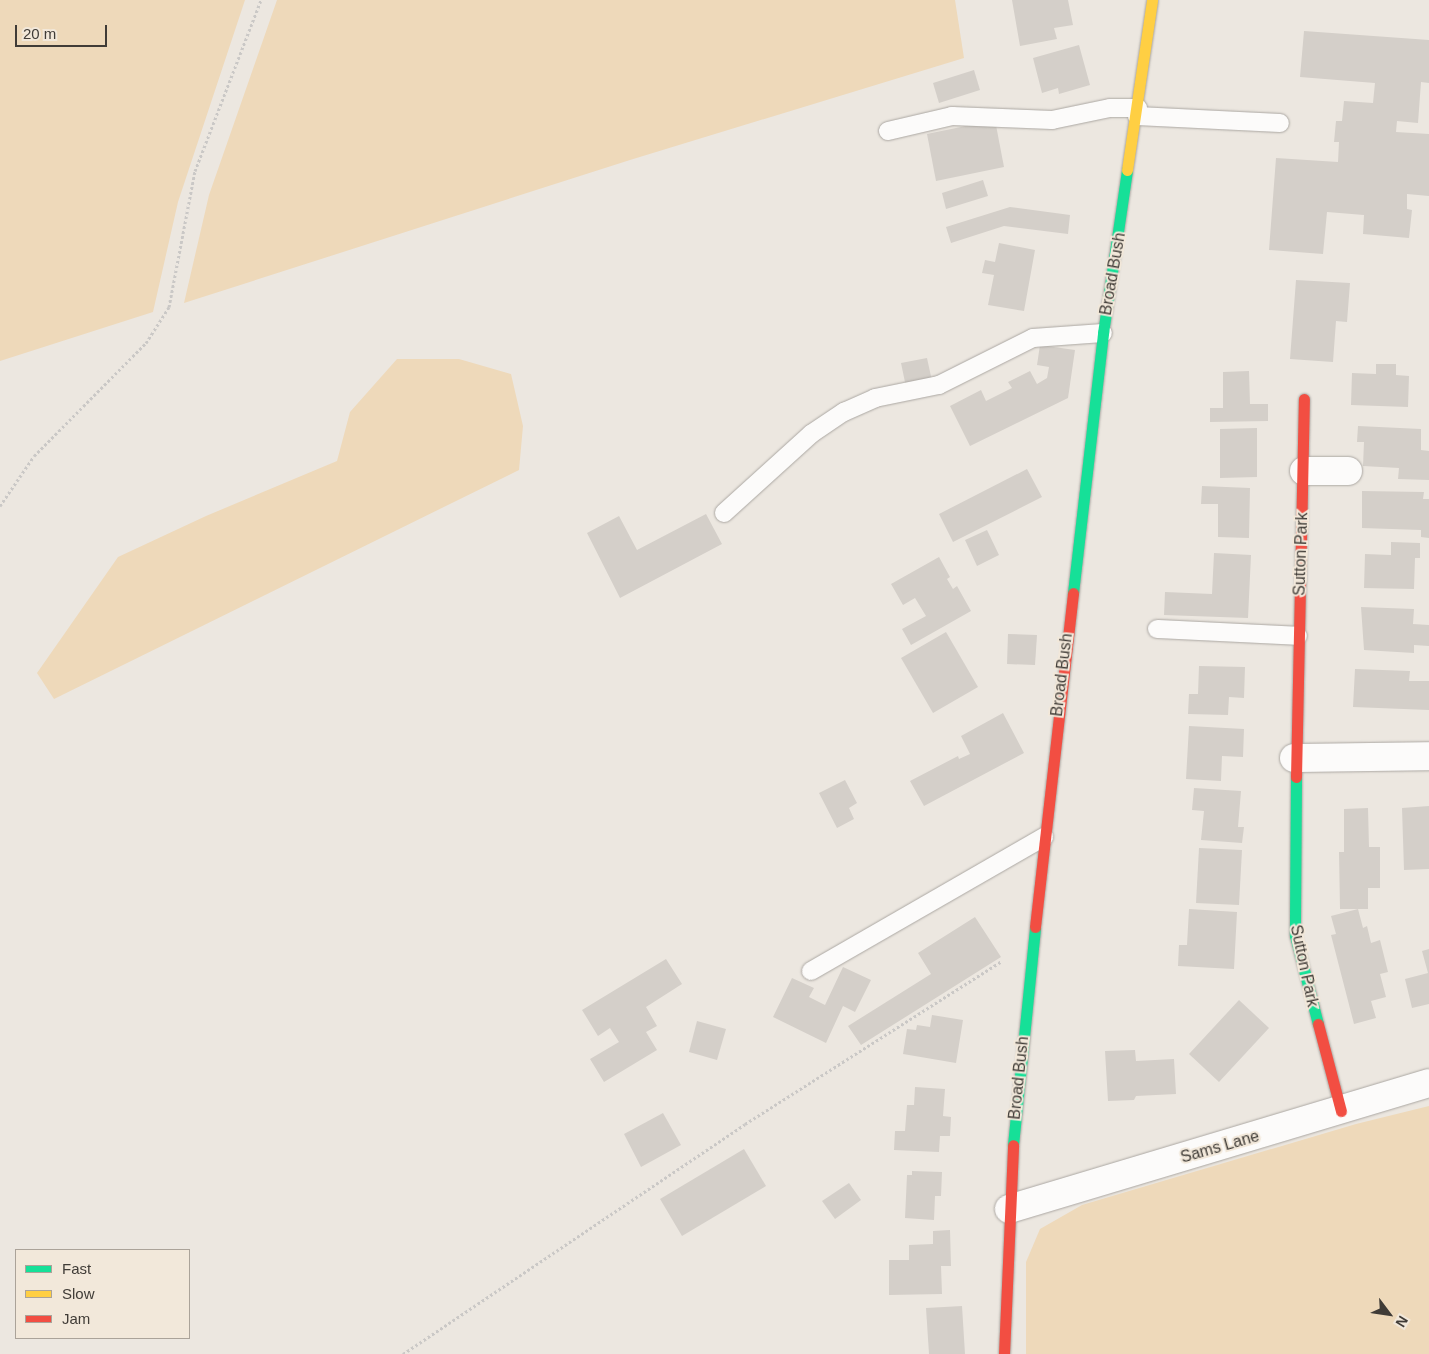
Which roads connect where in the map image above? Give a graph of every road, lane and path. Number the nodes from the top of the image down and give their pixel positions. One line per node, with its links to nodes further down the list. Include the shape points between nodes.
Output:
1 (261, 0): 10 (path, via 195,171 169,307 146,343 34,456)
2 (1152, 0): 3 (main road, Broad Bush)
3 (1138, 112): 4 (lane); 5 (lane, via 1110,108 1052,120 952,116); 6 (main road, Broad Bush)
4 (1280, 123)
5 (888, 131)
6 (1103, 333): 11 (lane, via 1033,338 939,386 875,398 844,412 811,434); 16 (main road, Broad Bush)
7 (1304, 399): 8 (main road, Sutton Park)
8 (1304, 471): 9 (street); 13 (main road, Sutton Park)
9 (1348, 471)
10 (0, 506)
11 (724, 512)
12 (1157, 629): 13 (lane)
13 (1298, 636): 15 (main road, Sutton Park)
14 (1429, 756): 15 (street)
15 (1294, 758): 20 (main road, Sutton Park, via 1295,935)
16 (1044, 837): 17 (main road, Broad Bush); 18 (lane)
17 (1032, 948): 21 (main road, Broad Bush); 22 (path, via 986,969 849,1056)
18 (811, 971)
19 (1429, 1083): 20 (street, Sams Lane)
20 (1341, 1111): 21 (street, Sams Lane)
21 (1009, 1209): 23 (main road, Broad Bush)
22 (403, 1354)
23 (1004, 1354)

